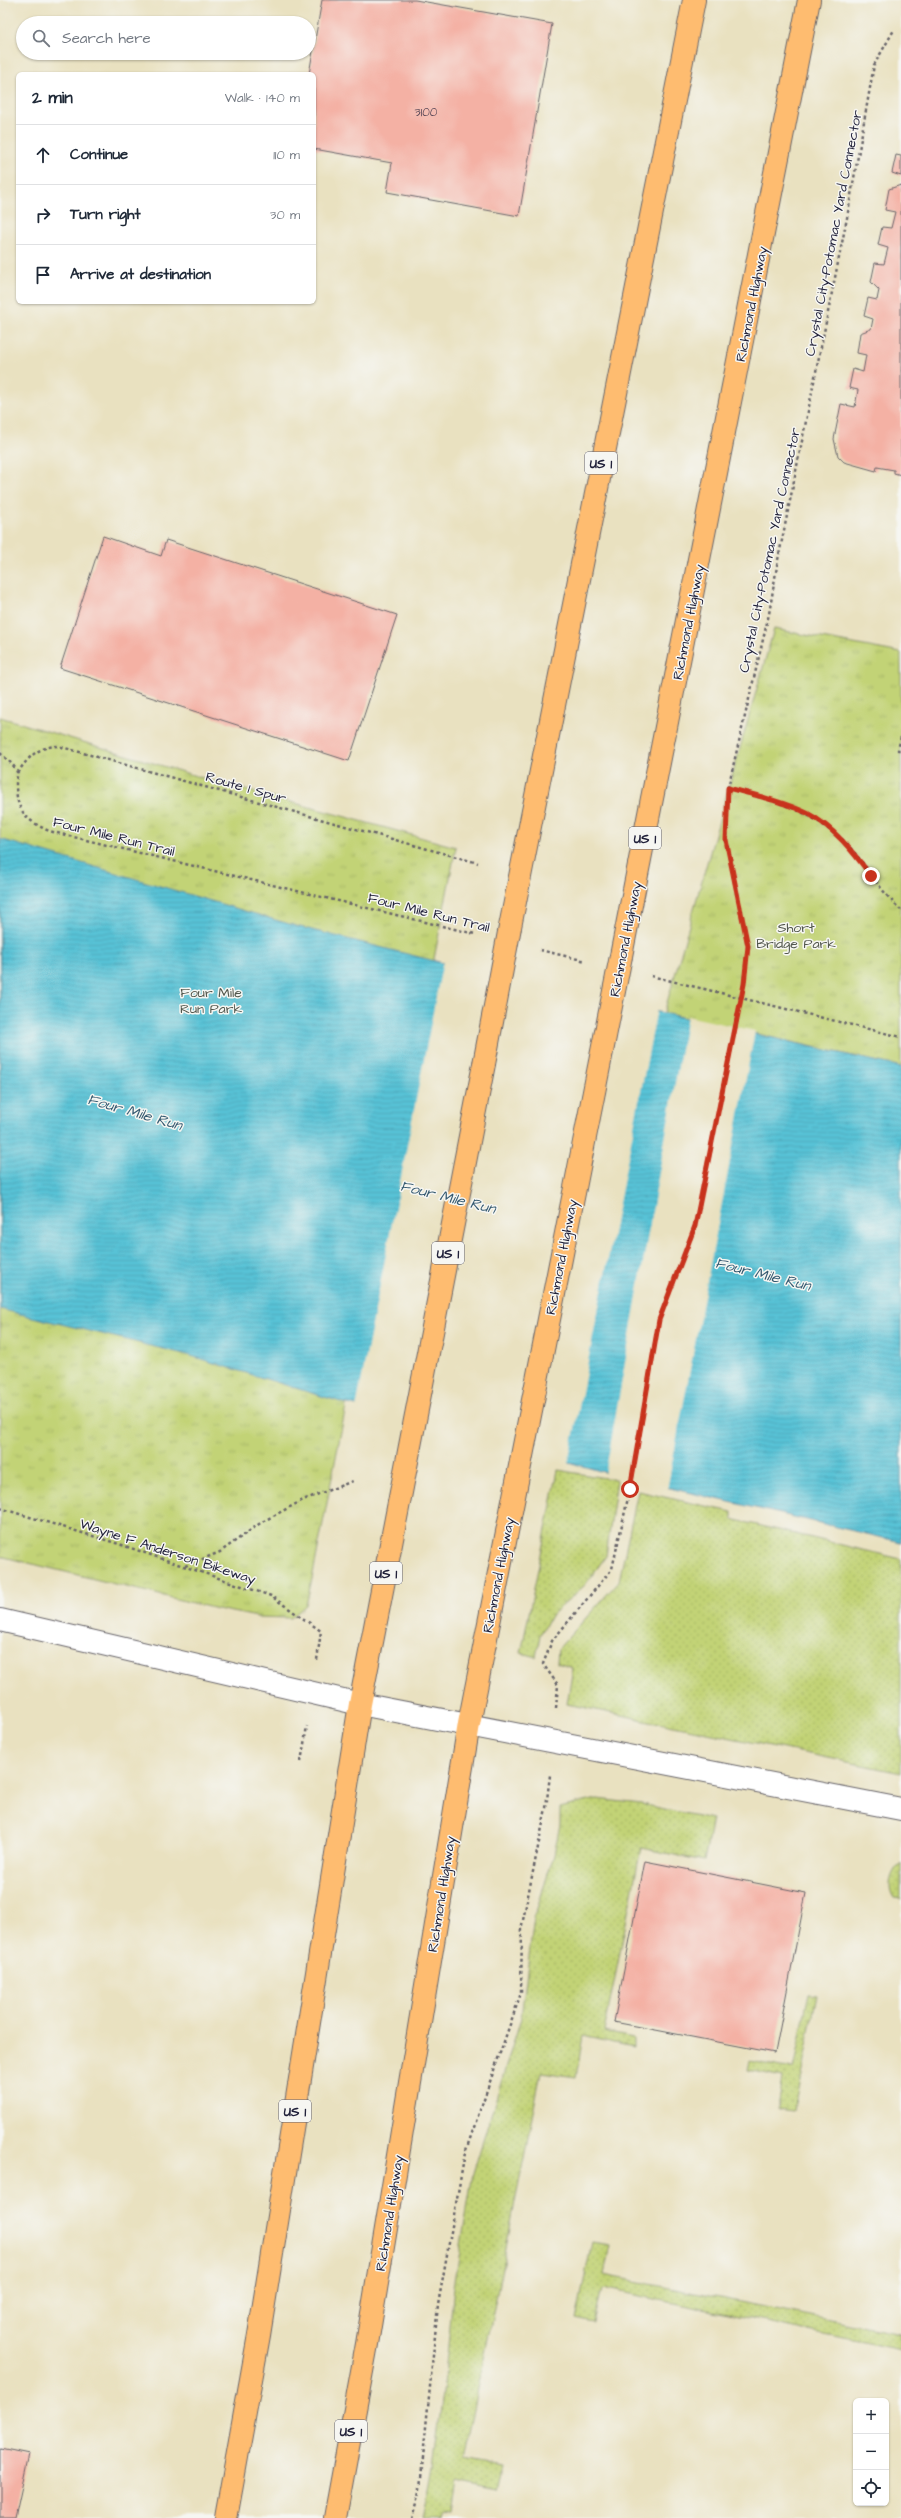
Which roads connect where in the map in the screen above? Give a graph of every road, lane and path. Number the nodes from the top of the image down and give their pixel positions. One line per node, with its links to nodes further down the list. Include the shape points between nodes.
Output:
1 (694, 0): 22 (highway, US 1, bridge, via 510,927)
2 (809, 0): 23 (highway, Richmond Highway / US 1, bridge)
3 (894, 30): 8 (path, Crystal City-Potomac Yard Connector, via 874,65 847,218 769,614)
4 (901, 737): 5 (path, via 898,750)
5 (901, 750)
6 (0, 754): 7 (path, via 11,762)
7 (17, 773): 9 (path, Route 1 Spur, via 31,754 44,747 58,746); 11 (path, Four Mile Run Trail, via 18,805 30,822 49,831)
8 (728, 788): 10 (path, via 780,802 808,814 851,849); 21 (path, Crystal City-Potomac Yard Connector, bridge, via 726,840 748,946 744,984 695,1226 659,1320 630,1489 612,1569 552,1640 543,1664)
9 (478, 863)
10 (901, 910)
11 (479, 935)
12 (533, 948): 13 (path)
13 (594, 963)
14 (648, 976): 15 (path)
15 (901, 1037)
16 (353, 1481): 18 (path, via 303,1500 262,1522 220,1552)
17 (0, 1508): 18 (path, Wayne F Anderson Bikeway)
18 (185, 1566): 20 (path, Wayne F Anderson Bikeway, via 270,1596)
19 (0, 1620): 22 (lane)
20 (321, 1631)
21 (558, 1685)
22 (360, 1704): 23 (lane); 26 (highway, US 1, via 259,2335)
23 (469, 1724): 25 (lane); 27 (highway, Richmond Highway / US 1, via 367,2344)
24 (546, 1808): 28 (path, via 522,1925 521,1993 465,2153 438,2305 420,2488)
25 (901, 1809)
26 (226, 2518)
27 (335, 2518)
28 (412, 2518)

